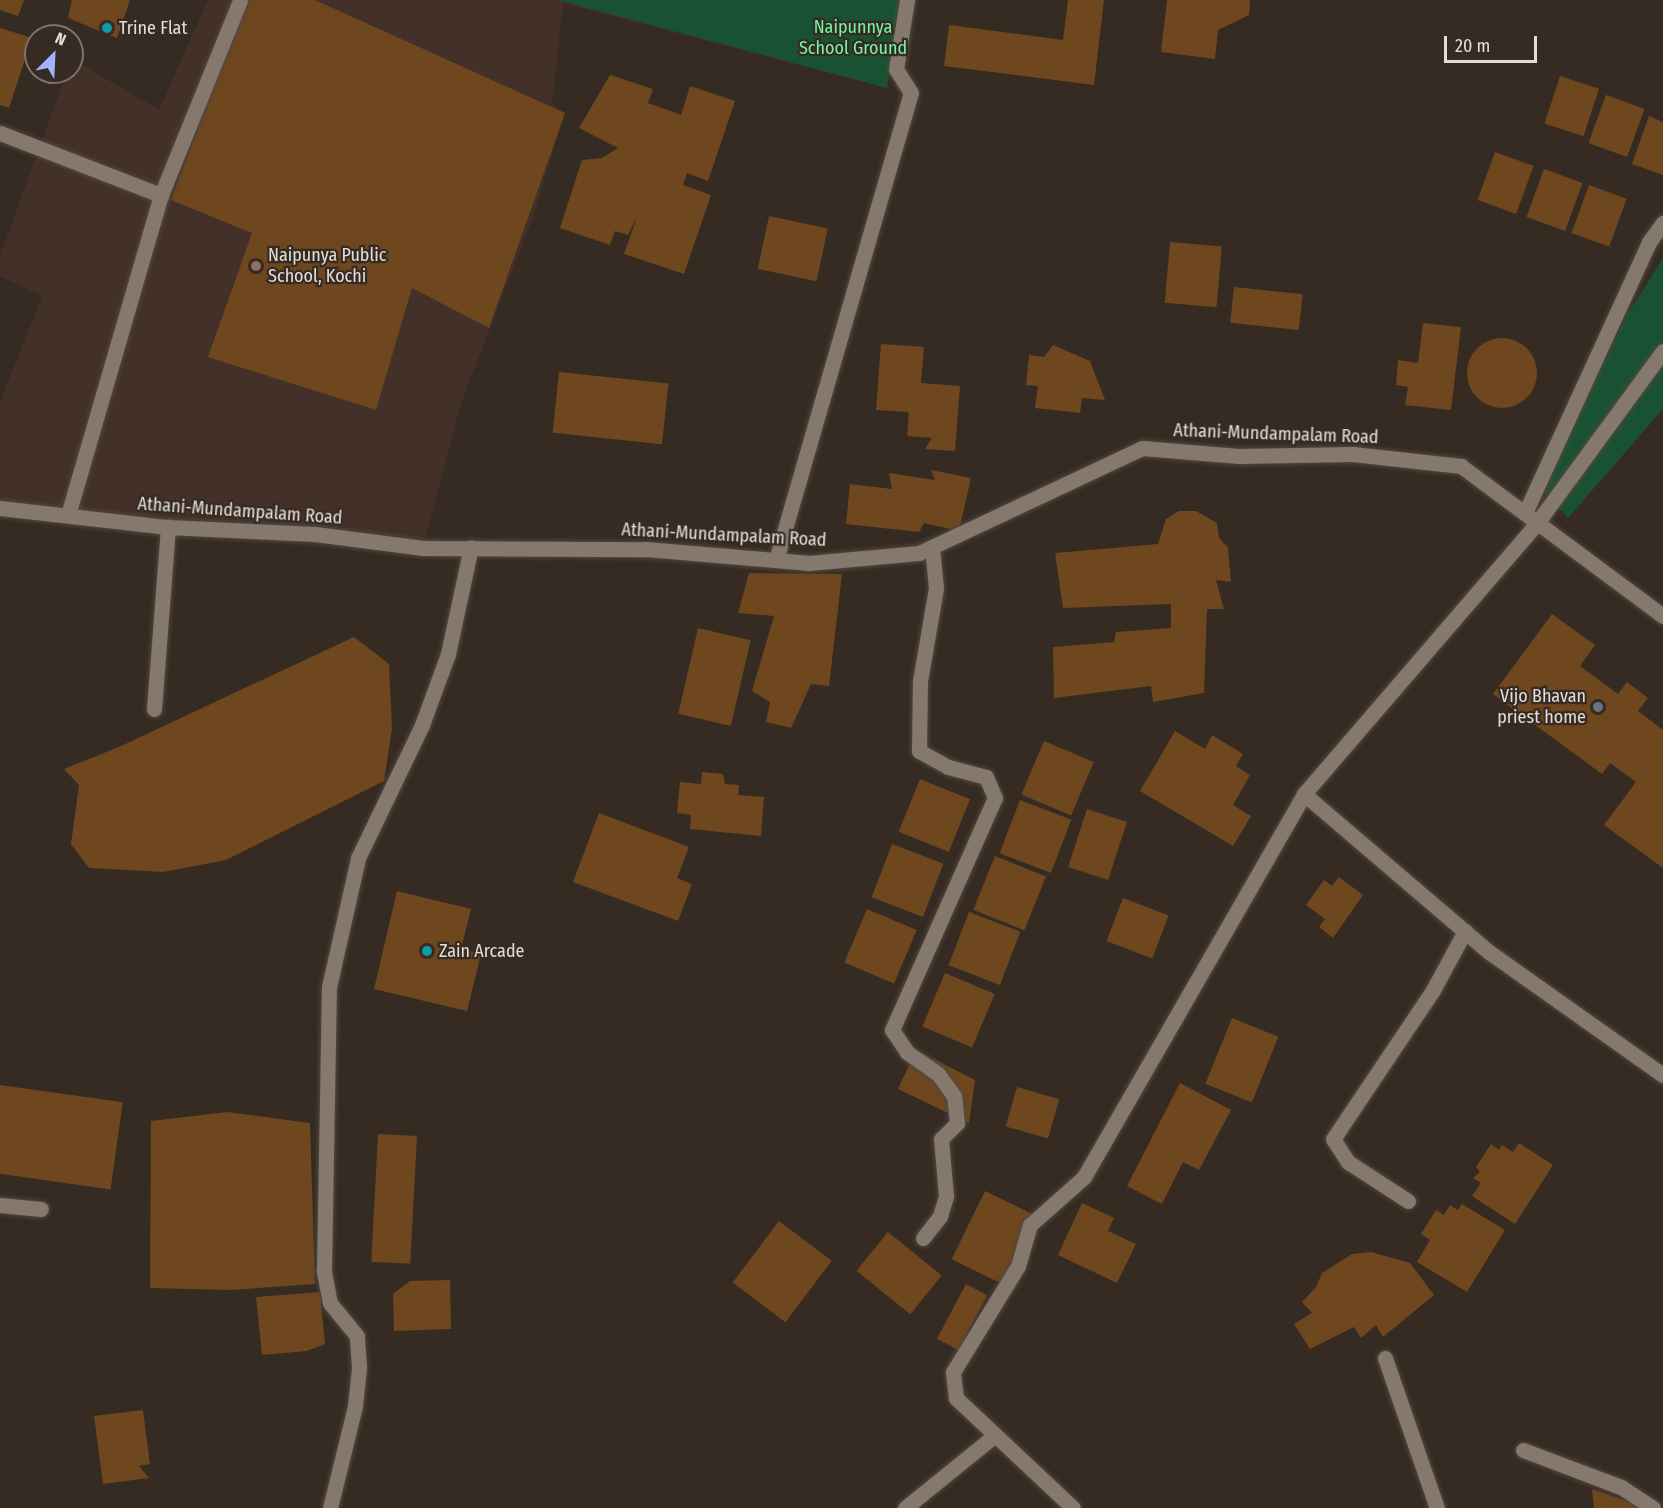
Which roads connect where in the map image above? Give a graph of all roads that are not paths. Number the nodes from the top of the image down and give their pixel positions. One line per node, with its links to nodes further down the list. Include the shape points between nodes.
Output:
1 (240, 0): 4 (street)
2 (907, 0): 13 (street, via 896,69 911,93)
3 (0, 133): 4 (street)
4 (161, 195): 8 (street)
5 (1663, 223): 9 (street, via 1649,242)
6 (1663, 351): 9 (street)
7 (0, 508): 8 (street, Athani-Mundampalam Road)
8 (68, 515): 10 (street, Athani-Mundampalam Road)
9 (1531, 518): 12 (street, Athani-Mundampalam Road, via 1461,466 1353,454 1239,456 1142,448); 14 (street, Athani-Mundampalam Road); 16 (street)
10 (168, 527): 11 (street, Athani-Mundampalam Road, via 315,534 423,548); 15 (street)
11 (471, 547): 13 (street, Athani-Mundampalam Road, via 646,549); 26 (street, via 448,654 426,715 358,858 329,987 324,1271 330,1303 357,1336 359,1367 355,1406)
12 (932, 547): 13 (street, Athani-Mundampalam Road, via 919,553 842,560); 22 (street, via 936,588 920,681 919,751 948,767 986,777 995,798 892,1030 907,1052 938,1074 954,1096 957,1123 941,1139 946,1196 940,1215)
13 (776, 560)
14 (1663, 616)
15 (154, 710)
16 (1304, 794): 17 (street); 24 (street, via 1084,1177 1030,1225 1018,1266 954,1372 956,1398)
17 (1465, 931): 18 (street); 19 (street, via 1434,990 1333,1139 1348,1162)
18 (1663, 1075)
19 (1408, 1201)
20 (0, 1205): 21 (street)
21 (41, 1209)
22 (923, 1238)
23 (1385, 1358): 29 (street)
24 (995, 1436): 27 (street); 28 (street)
25 (1524, 1450): 30 (street, via 1621,1487)
26 (330, 1508)
27 (905, 1508)
28 (1073, 1508)
29 (1437, 1508)
30 (1653, 1508)

